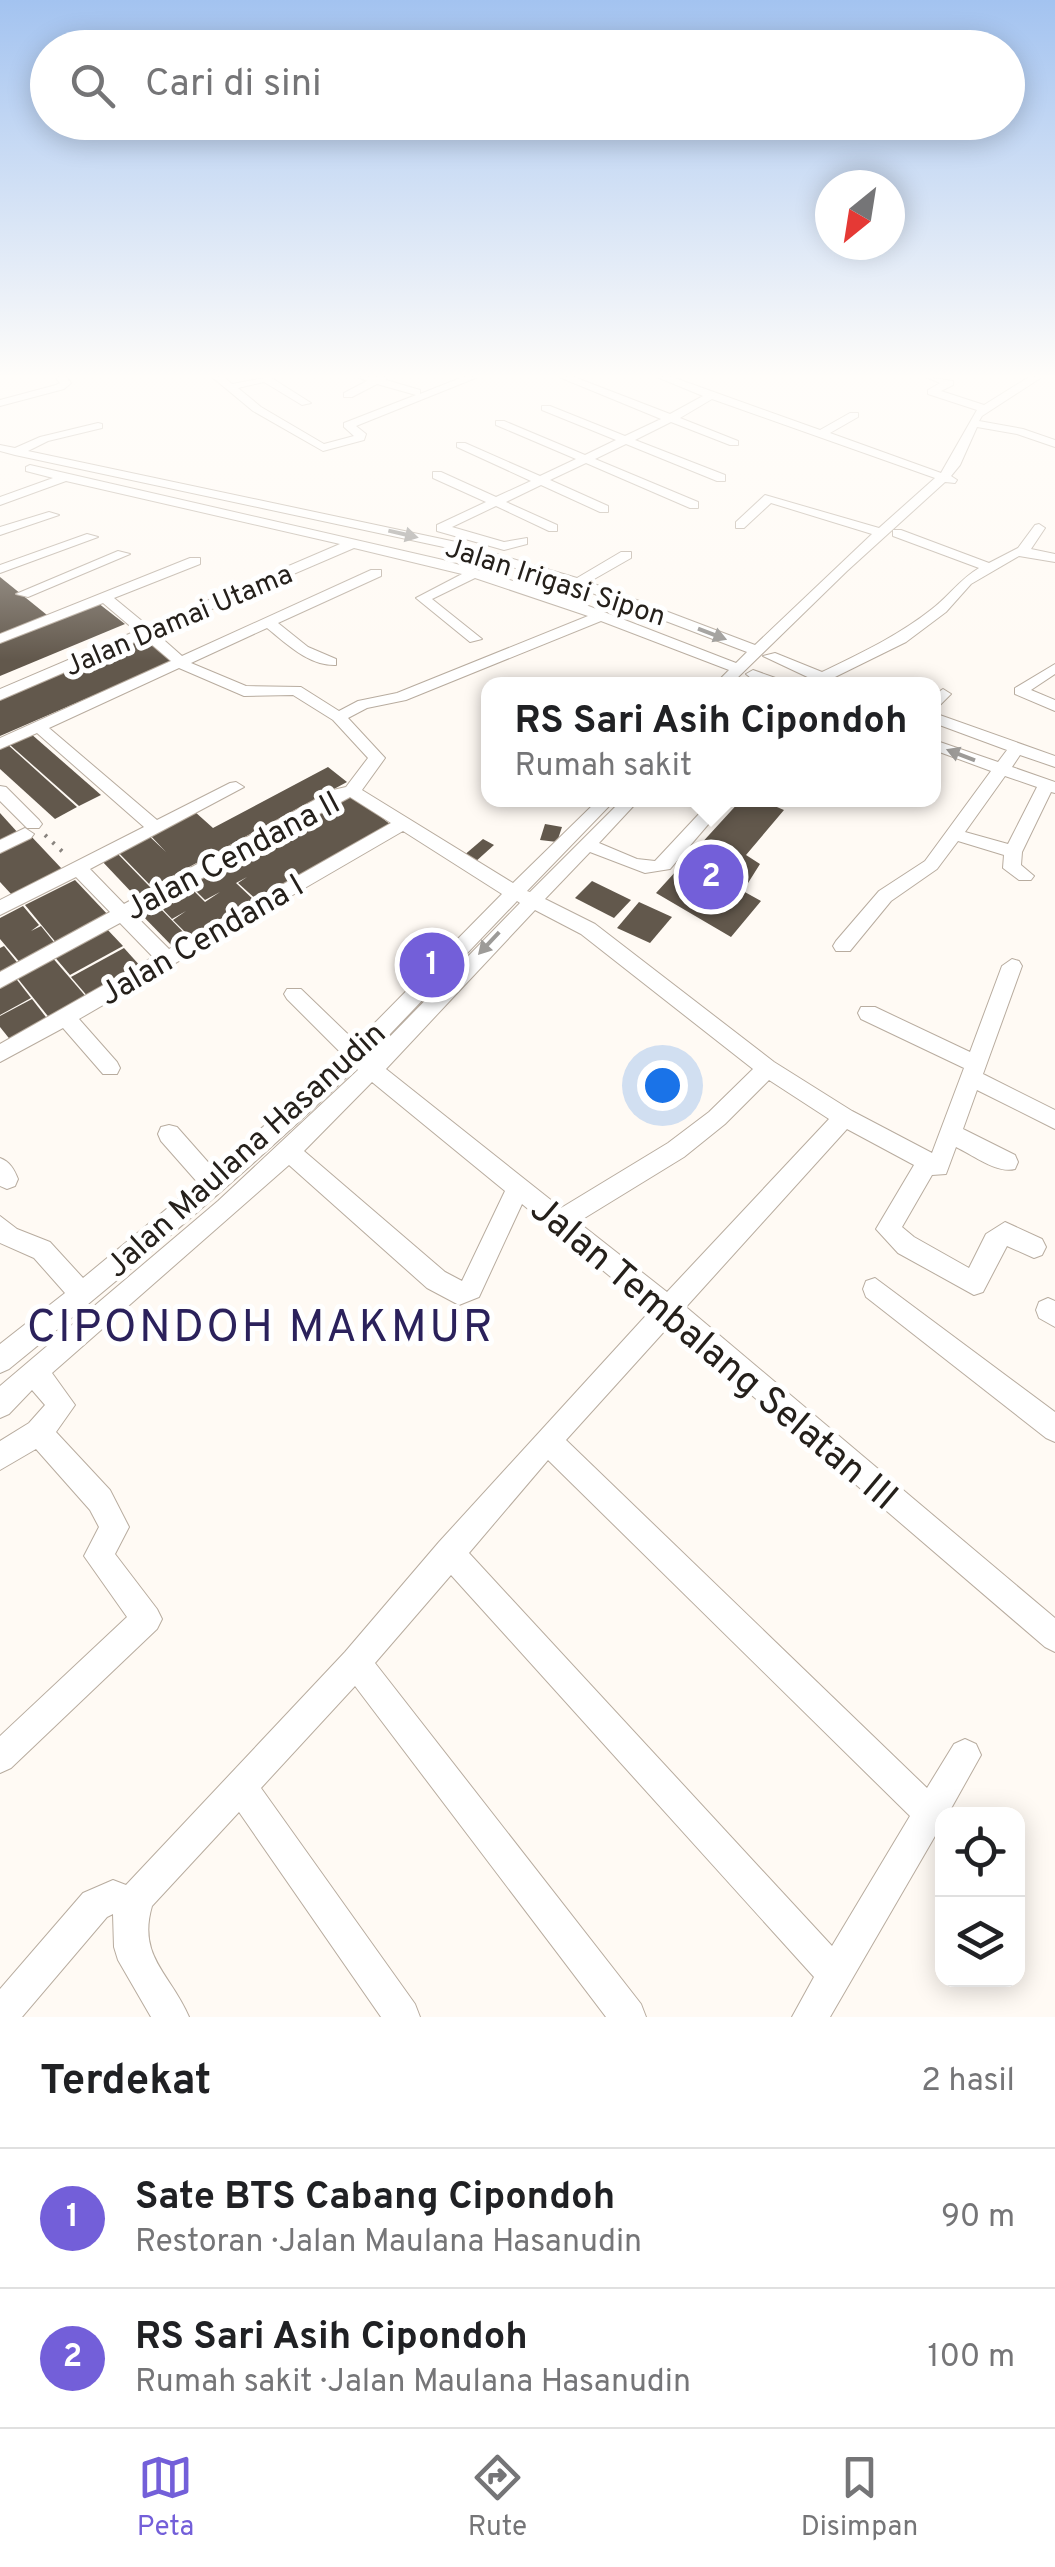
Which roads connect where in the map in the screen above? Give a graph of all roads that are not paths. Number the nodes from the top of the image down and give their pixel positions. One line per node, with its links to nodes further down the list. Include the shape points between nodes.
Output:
1 (41, 471): 11 (street, Jalan Irigasi Sipon)
2 (105, 471): 36 (street, Jalan Irigasi Sipon, one-way to 36, via 456,546)
3 (518, 471): 13 (street)
4 (556, 471): 13 (street)
5 (614, 471): 16 (street)
6 (705, 471): 12 (street)
7 (925, 471): 10 (street)
8 (945, 471): 10 (street)
9 (437, 476): 14 (street)
10 (939, 476): 23 (street)
11 (66, 477): 15 (street); 25 (street, Jalan Irigasi Sipon)
12 (722, 478)
13 (538, 480): 14 (street); 17 (street)
14 (492, 500): 20 (street); 26 (street, via 441,529 504,546)
15 (0, 501)
16 (694, 504)
17 (604, 508)
18 (53, 515): 22 (street)
19 (740, 525): 23 (street, via 769,498)
20 (554, 528)
21 (1039, 528): 27 (street)
22 (0, 531)
23 (895, 534): 32 (street); 48 (street)
24 (92, 537): 33 (street)
25 (349, 541): 35 (street, Jalan Irigasi Sipon); 43 (street, Jalan Damai Utama)
26 (522, 541)
27 (1023, 550): 30 (street); 32 (street)
28 (123, 554): 37 (street)
29 (626, 555): 36 (street)
30 (1055, 558)
31 (196, 562): 38 (street)
32 (989, 568): 50 (street, via 893,644)
33 (0, 572): 37 (street)
34 (376, 572): 42 (street)
35 (474, 574): 39 (street, Jalan Irigasi Sipon); 45 (street, via 423,599)
36 (577, 584): 39 (street); 48 (street, Jalan Irigasi Sipon, one-way to 48)
37 (23, 594): 41 (street)
38 (105, 596): 41 (street); 43 (street)
39 (556, 598): 40 (street, Jalan Irigasi Sipon)
40 (600, 616): 48 (street, Jalan Irigasi Sipon); 55 (street)
41 (51, 618): 44 (street)
42 (269, 622): 46 (street); 47 (street)
43 (143, 628): 46 (street); 52 (street, Jalan Damai Utama); 53 (street, Jalan Damai Utama)
44 (0, 639)
45 (475, 639)
46 (184, 662): 55 (street, via 204,678 244,690 296,690); 57 (street)
47 (330, 662)
48 (758, 668): 50 (street, Jalan Irigasi Sipon)
49 (1054, 668): 54 (street, via 1020,691)
50 (815, 675): 51 (street, Jalan Irigasi Sipon)
51 (821, 677)
52 (0, 682)
53 (0, 695)
54 (1055, 706)
55 (338, 717): 65 (street, via 377,758)
56 (941, 721): 60 (street)
57 (38, 726): 58 (street); 71 (street)
58 (0, 744)
59 (941, 748): 62 (street, one-way to 59)
60 (1016, 749): 61 (street); 62 (street)
61 (1055, 761)
62 (1001, 770): 64 (street); 72 (street)
63 (236, 786): 71 (street)
64 (1051, 786): 75 (street)
65 (352, 791): 70 (street, Jalan Cendana II); 80 (street, Jalan Cendana II)
66 (1, 793): 74 (street, via 32,829)
67 (602, 807): 78 (street, Jalan Maulana Hasanudin)
68 (625, 807): 73 (street, Jalan Maulana Hasanudin)
69 (715, 807): 73 (street, via 664,864 646,867)
70 (402, 824): 78 (street, Jalan Cendana II); 82 (street, Jalan Cendana I)
71 (154, 826): 76 (street)
72 (953, 834): 75 (street); 81 (street, via 923,873 885,896)
73 (586, 844): 78 (street, Jalan Maulana Hasanudin)
74 (0, 846)
75 (1012, 852): 77 (street, via 1012,868)
76 (77, 867): 79 (street); 80 (street)
77 (1025, 876)
78 (532, 901): 89 (street, Jalan Maulana Hasanudin); 91 (street, Jalan Cendana II, via 588,929)
79 (0, 908)
80 (123, 914): 82 (street); 84 (street, Jalan Cendana II)
81 (843, 946)
82 (166, 958): 87 (street, Jalan Cendana I)
83 (1012, 966): 92 (street)
84 (0, 981)
85 (294, 994): 89 (street, Jalan Tembalang Selatan III)
86 (868, 1013): 92 (street)
87 (65, 1016): 88 (street, Jalan Cendana I); 90 (street)
88 (0, 1054)
89 (364, 1063): 97 (street, Jalan Maulana Hasanudin); 100 (street, Jalan Maulana Hasanudin); 101 (street, Jalan Tembalang Selatan III)
90 (110, 1068)
91 (768, 1068): 93 (street, Jalan Cendana II); 102 (street, via 676,1150)
92 (973, 1071): 94 (street); 96 (street)
93 (844, 1117): 98 (street, Jalan Cendana II); 107 (street)
94 (1055, 1120)
95 (169, 1134): 100 (street)
96 (950, 1134): 98 (street, via 938,1167); 99 (street)
97 (289, 1151): 101 (street, via 459,1293 470,1289); 109 (street, Jalan Maulana Hasanudin)
98 (928, 1162): 104 (street, via 888,1229 906,1246 974,1284 1005,1233)
99 (1007, 1162)
100 (212, 1184): 106 (street, Jalan Maulana Hasanudin)
101 (518, 1188): 102 (street, Jalan Tembalang Selatan III)
102 (559, 1220): 107 (street, Jalan Tembalang Selatan III)
103 (0, 1227): 106 (street, via 12,1240 50,1256)
104 (1034, 1247)
105 (876, 1289): 111 (street)
106 (81, 1295): 108 (street, Jalan Maulana Hasanudin)
107 (667, 1307): 113 (street); 116 (street, Jalan Tembalang Selatan III)
108 (0, 1360)
109 (34, 1372): 110 (street, Jalan Maulana Hasanudin); 112 (street, via 62,1405)
110 (0, 1406)
111 (1055, 1428)
112 (38, 1432): 114 (street); 119 (street, via 116,1527 98,1556 146,1619)
113 (548, 1441): 115 (street); 121 (street)
114 (0, 1457)
115 (450, 1552): 117 (street); 123 (street)
116 (1055, 1637)
117 (356, 1663): 120 (street); 127 (street)
118 (965, 1756): 121 (street)
119 (0, 1757)
120 (242, 1789): 122 (street, via 160,1868); 126 (street)
121 (930, 1813): 123 (street)
122 (134, 1905): 124 (street, via 113,1897 95,1906); 125 (street, via 127,1923 132,1953)
123 (835, 1975): 128 (street)
124 (0, 2016)
125 (171, 2017)
126 (402, 2017)
127 (628, 2017)
128 (810, 2017)

